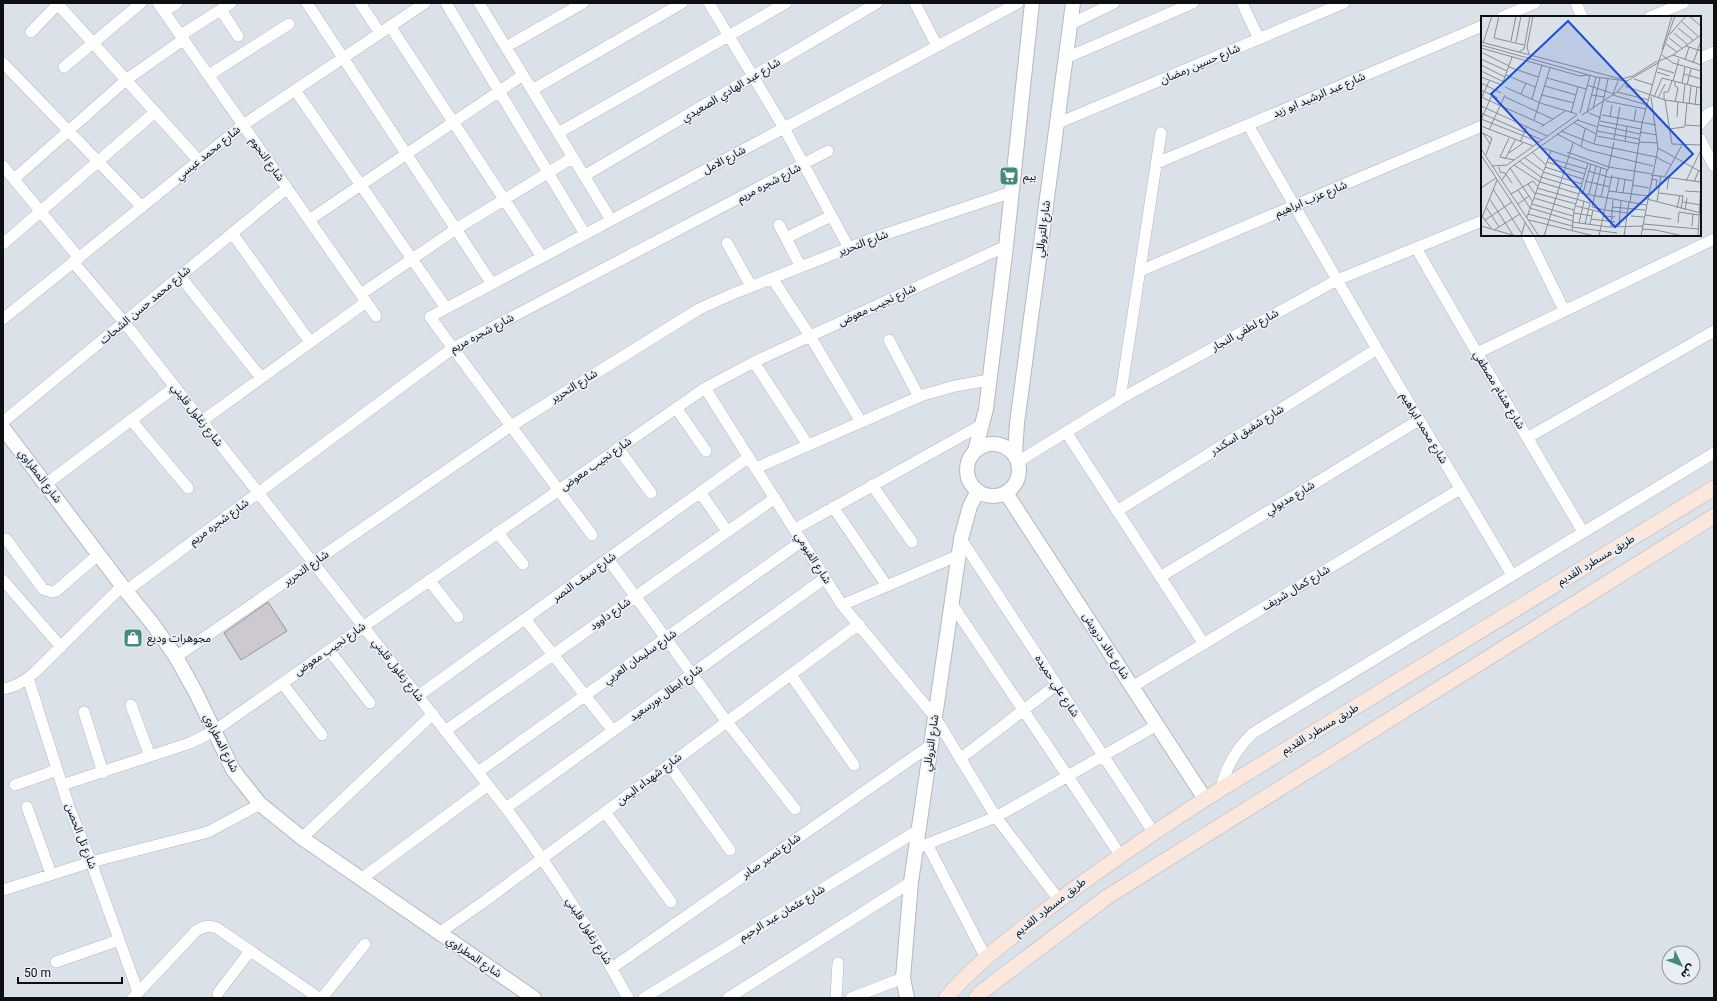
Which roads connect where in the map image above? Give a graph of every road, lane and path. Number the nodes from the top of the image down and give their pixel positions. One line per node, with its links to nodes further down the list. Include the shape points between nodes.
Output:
1 (58, 3): 35 (street); 41 (street)
2 (141, 3): 41 (street)
3 (177, 3): 26 (street)
4 (231, 3): 27 (street)
5 (307, 3): 45 (street)
6 (360, 3): 36 (street)
7 (446, 3): 56 (street)
8 (583, 3): 43 (street)
9 (682, 3): 55 (street)
10 (709, 3): 38 (street)
11 (786, 3): 38 (street)
12 (877, 3): 52 (street, شارع عبد الهادي الصعيدي)
13 (915, 3): 42 (street)
14 (1018, 3): 42 (street, شارع الامل)
15 (1032, 3): 84 (street)
16 (1073, 3): 32 (street, شارع التروللي)
17 (1114, 3): 32 (street)
18 (1193, 3): 46 (street)
19 (1242, 3): 40 (street)
20 (1344, 3): 40 (street, شارع حسين رمضان)
21 (1535, 3): 28 (street)
22 (1576, 3): 29 (street)
23 (1684, 3): 30 (street)
24 (421, 4): 33 (street, شارع محمد عيسي)
25 (483, 4): 43 (street)
26 (161, 7): 39 (street, شارع النجوم)
27 (221, 10): 37 (street); 39 (street)
28 (1504, 16)
29 (1582, 16)
30 (1652, 16)
31 (289, 24): 50 (street)
32 (1071, 24): 46 (street, شارع التروللي)
33 (390, 26): 36 (street, شارع محمد عيسي); 59 (street)
34 (1481, 26): 63 (street, شارع عبد الرشيد ابو زيد)
35 (31, 32)
36 (380, 33): 45 (street, شارع محمد عيسي)
37 (238, 36)
38 (728, 36): 52 (street); 67 (street)
39 (182, 37): 50 (street, شارع النجوم); 53 (street)
40 (1259, 39): 61 (street, شارع حسين رمضان)
41 (93, 43): 49 (street); 53 (street)
42 (937, 46): 65 (street, شارع الامل)
43 (506, 48): 51 (street)
44 (1714, 52): 47 (street)
45 (343, 58): 54 (street, شارع محمد عيسي); 71 (street)
46 (1066, 58): 61 (street, شارع التروللي)
47 (1701, 58)
48 (3, 63): 66 (street)
49 (64, 67)
50 (209, 75): 62 (street, شارع النجوم)
51 (523, 75): 55 (street); 56 (street)
52 (753, 77): 65 (street); 80 (street, شارع عبد الهادي الصعيدي)
53 (126, 80): 58 (street); 66 (street)
54 (295, 90): 62 (street, شارع محمد عيسي); 82 (street)
55 (532, 90): 67 (street)
56 (499, 91): 59 (street); 79 (street)
57 (1714, 111): 60 (street)
58 (155, 112): 73 (street); 74 (street)
59 (453, 122): 71 (street); 85 (street)
60 (1701, 123)
61 (1056, 124): 152 (street, شارع التروللي, via 1017,423)
62 (243, 125): 74 (street, شارع محمد عيسي); 83 (street, شارع النجوم)
63 (1248, 125): 75 (street, شارع عبد الرشيد ابو زيد); 86 (street, شارع محمد ابراهيم)
64 (1481, 126): 86 (street, شارع عزب ابراهيم)
65 (784, 128): 77 (street); 91 (street, شارع الامل)
66 (68, 130): 73 (street); 81 (street)
67 (558, 133): 72 (street)
68 (1161, 133): 75 (street)
69 (1701, 141): 76 (street)
70 (828, 151): 77 (street, شارع شجره مريم)
71 (406, 154): 82 (street); 94 (street)
72 (572, 158): 79 (street); 80 (street)
73 (98, 161): 87 (street); 88 (street)
74 (198, 161): 87 (street, شارع محمد عيسي)
75 (1157, 163): 109 (street)
76 (1713, 163)
77 (804, 164): 89 (street); 125 (street, شارع شجره مريم)
78 (3, 166): 81 (street, شارع زغلول قليني)
79 (548, 173): 85 (street); 96 (street)
80 (584, 176): 91 (street)
81 (14, 179): 88 (street, شارع زغلول قليني)
82 (361, 185): 90 (street); 106 (street)
83 (287, 188): 90 (street, شارع النجوم); 95 (street, شارع محمد حسن الشحات)
84 (1012, 192): 102 (street); 103 (street, شارع التحرير)
85 (504, 199): 94 (street); 105 (street)
86 (1294, 206): 109 (street, شارع عزب ابراهيم); 112 (street, شارع محمد ابراهيم)
87 (142, 207): 107 (street, شارع محمد عيسي)
88 (40, 211): 101 (street); 107 (street, شارع زغلول قليني)
89 (831, 216): 98 (street); 103 (street)
90 (309, 220): 115 (street, شارع النجوم)
91 (611, 220): 96 (street, شارع الامل)
92 (1481, 221): 104 (street, شارع لطفي النجار)
93 (779, 225): 98 (street)
94 (456, 229): 106 (street); 113 (street)
95 (232, 233): 110 (street, شارع محمد حسن الشحات); 124 (street)
96 (585, 234): 105 (street, شارع الامل)
97 (1528, 236): 117 (street)
98 (786, 238): 108 (street)
99 (1714, 239): 117 (street)
100 (727, 243): 114 (street)
101 (3, 244)
102 (1006, 246): 122 (street, شارع نجيب معوض); 130 (street)
103 (849, 248): 108 (street, شارع التحرير)
104 (1416, 248): 112 (street, شارع لطفي النجار); 127 (street, شارع هشام مصطفي)
105 (542, 257): 113 (street, شارع الامل)
106 (411, 259): 115 (street); 116 (street)
107 (76, 260): 119 (street, شارع محمد عيسي); 120 (street, شارع زغلول قليني)
108 (801, 267): 111 (street, شارع التحرير)
109 (1140, 271): 134 (street)
110 (180, 276): 120 (street, شارع محمد حسن الشحات); 129 (street)
111 (772, 278): 114 (street, شارع التحرير); 122 (street)
112 (1337, 280): 126 (street, شارع محمد ابراهيم); 134 (street, شارع لطفي النجار)
113 (492, 284): 116 (street, شارع الامل)
114 (751, 286): 142 (street, شارع التحرير, via 699,309)
115 (364, 298): 118 (street, شارع النجوم); 124 (street)
116 (446, 308): 125 (street, شارع الامل, via 430,317)
117 (1564, 310): 127 (street)
118 (376, 316)
119 (3, 319)
120 (124, 322): 131 (street, شارع زغلول قليني); 139 (street, شارع محمد حسن الشحات)
121 (1714, 331): 145 (street)
122 (810, 336): 128 (street, شارع نجيب معوض); 140 (street)
123 (889, 340): 133 (street)
124 (310, 342): 129 (street)
125 (453, 348): 142 (street); 162 (street, شارع شجره مريم)
126 (1377, 349): 137 (street, شارع محمد ابراهيم); 167 (street, شارع شفيق اسكندر)
127 (1477, 353): 145 (street, شارع هشام مصطفي)
128 (754, 362): 132 (street, شارع نجيب معوض); 146 (street)
129 (261, 378): 138 (street)
130 (990, 380): 133 (street, via 950,387); 141 (street)
131 (175, 386): 136 (street); 138 (street, شارع زغلول قليني)
132 (705, 388): 135 (street, شارع نجيب معوض); 151 (street, شارع الفيومي)
133 (919, 397): 140 (street)
134 (1120, 399): 144 (street, شارع لطفي النجار)
135 (676, 408): 147 (street, شارع نجيب معوض); 148 (street)
136 (131, 420): 154 (street); 156 (street)
137 (1419, 420): 159 (street, شارع محمد ابراهيم); 184 (street, شارع مدبولي)
138 (202, 421): 162 (street, شارع زغلول قليني)
139 (3, 422)
140 (861, 422): 146 (street)
141 (983, 424): 149 (street); 155 (street)
142 (511, 426): 158 (street); 181 (street, شارع التحرير)
143 (3, 428): 154 (street, شارع المطراوي)
144 (1066, 432): 152 (street, شارع لطفي النجار); 167 (street)
145 (1527, 438): 172 (street, شارع هشام مصطفي)
146 (808, 445): 153 (street)
147 (618, 448): 158 (street, شارع نجيب معوض); 163 (street)
148 (706, 451)
149 (975, 451): 152 (street, via 981,446 996,443 1004,445); 160 (street, via 967,472 968,479)
150 (1714, 452): 172 (street)
151 (749, 457): 153 (street, شارع الفيومي); 161 (street, شارع سيف النصر)
152 (1017, 458): 164 (street, via 1020,470 1018,479)
153 (756, 468): 165 (street, شارع الفيومي)
154 (46, 484): 178 (street, شارع المطراوي)
155 (872, 485): 166 (street); 177 (street)
156 (188, 488)
157 (1714, 488): 237 (main road, طريق مسطرد القديم)
158 (558, 489): 171 (street, شارع نجيب معوض); 173 (street)
159 (1460, 489): 183 (street, شارع محمد ابراهيم); 198 (street, شارع كمال شريف)
160 (978, 491): 164 (street, via 992,496); 174 (street, شارع التروللي, via 966,517)
161 (700, 492): 170 (street); 180 (street, شارع سيف النصر)
162 (259, 493): 181 (street, شارع زغلول قليني); 189 (street, شارع شجره مريم)
163 (651, 493)
164 (1006, 493): 208 (street, شارع خالد درويش)
165 (775, 498): 169 (street, شارع الفيومي); 170 (street, شارع داوود)
166 (833, 507): 169 (street); 188 (street)
167 (1117, 511): 184 (street)
168 (1714, 516): 280 (main road, via 1107,897)
169 (795, 529): 176 (street, شارع الفيومي)
170 (727, 531): 190 (street, شارع داوود)
171 (497, 532): 182 (street); 187 (street, شارع نجيب معوض)
172 (1583, 532): 183 (street)
173 (592, 535)
174 (961, 538): 179 (street, شارع التروللي); 207 (street, شارع علي حميده)
175 (6, 539): 178 (street, via 43,589 52,592)
176 (802, 541): 185 (street, شارع الفيومي); 197 (street, شارع سليمان العربي)
177 (912, 542)
178 (99, 554): 189 (street, شارع المطراوي)
179 (959, 555): 188 (street); 192 (street, شارع التروللي)
180 (608, 559): 190 (street); 194 (street, شارع سيف النصر)
181 (313, 563): 196 (street, شارع زغلول قليني); 202 (street, شارع التحرير)
182 (523, 564)
183 (1512, 575): 237 (street, via 1253,733 1232,757)
184 (1160, 577): 198 (street)
185 (826, 578): 191 (street, شارع الفيومي); 203 (street, شارع ابطال بورسعيد)
186 (3, 580): 199 (street)
187 (428, 580): 193 (street); 196 (street, شارع نجيب معوض)
188 (887, 586): 191 (street)
189 (124, 588): 199 (street, شارع شجره مريم); 202 (street, شارع المطراوي)
190 (636, 596): 197 (street); 201 (street, شارع داوود)
191 (842, 604): 195 (street, شارع الفيومي)
192 (952, 604): 214 (street); 217 (street, شارع التروللي)
193 (458, 617)
194 (525, 619): 201 (street); 210 (street, شارع سيف النصر)
195 (859, 624): 204 (street, شارع شهداء اليمن); 217 (street, شارع الفيومي)
196 (363, 626): 200 (street, شارع نجيب معوض); 210 (street, شارع زغلول قليني)
197 (666, 638): 203 (street); 211 (street, شارع سليمان العربي)
198 (1204, 644): 208 (street, شارع كمال شريف)
199 (61, 647): 205 (street, شارع شجره مريم)
200 (329, 650): 206 (street, شارع نجيب معوض); 212 (street)
201 (553, 655): 211 (street); 221 (street, شارع داوود)
202 (176, 657): 220 (street, شارع المطراوي)
203 (692, 674): 218 (street); 222 (street, شارع ابطال بورسعيد)
204 (791, 675): 218 (street, شارع شهداء اليمن); 229 (street)
205 (28, 678): 209 (street, شارع شجره مريم); 230 (street, شارع تل الحصن)
206 (282, 683): 220 (street, شارع نجيب معوض); 223 (street)
207 (1056, 685): 214 (street); 226 (street, شارع علي حميده)
208 (1132, 687): 219 (street, شارع خالد درويش)
209 (3, 689)
210 (418, 696): 216 (street, شارع زغلول قليني)
211 (585, 696): 222 (street); 231 (street, شارع سليمان العربي)
212 (370, 703)
213 (130, 705): 225 (street)
214 (1022, 710): 227 (street); 233 (street)
215 (84, 712): 232 (street)
216 (433, 714): 221 (street, شارع زغلول قليني); 247 (street)
217 (935, 717): 224 (street, شارع التروللي); 227 (street, شارع الفيومي)
218 (727, 722): 228 (street, شارع شهداء اليمن); 242 (street)
219 (1157, 725): 226 (street); 238 (street, شارع خالد درويش)
220 (214, 731): 225 (street, شارع نجيب معوض, via 190,743); 239 (street, شارع المطراوي, via 233,770)
221 (445, 731): 231 (street, شارع زغلول قليني)
222 (613, 731): 241 (street, شارع ابطال بورسعيد)
223 (322, 735)
224 (931, 745): 245 (street, شارع التروللي); 266 (street, شارع نصير صابر)
225 (150, 756): 232 (street, شارع نجيب معوض)
226 (1103, 756): 233 (street); 246 (street, شارع علي حميده)
227 (960, 759): 244 (street, شارع الفيومي)
228 (669, 765): 243 (street, شارع شهداء اليمن); 249 (street)
229 (854, 765)
230 (57, 770): 234 (street); 235 (street, شارع تل الحصن)
231 (478, 772): 236 (street, شارع زغلول قليني)
232 (102, 773): 235 (street, شارع نجيب معوض)
233 (1068, 776): 244 (street); 250 (street)
234 (15, 785)
235 (62, 785): 252 (street, شارع تل الحصن)
236 (488, 785): 241 (street, شارع زغلول قليني); 254 (street)
237 (1222, 789): 238 (main road, طريق مسطرد القديم)
238 (1205, 799): 246 (main road, طريق مسطرد القديم)
239 (260, 804): 247 (street, شارع المطراوي); 252 (street, via 208,832)
240 (27, 807): 253 (street)
241 (506, 808): 251 (street, شارع زغلول قليني)
242 (795, 810)
243 (605, 812): 251 (street, شارع شهداء اليمن); 258 (street)
244 (996, 817): 248 (street); 257 (street, شارع الفيومي)
245 (920, 829): 248 (street, شارع التروللي); 274 (street, شارع عثمان عبد الرحيم)
246 (1154, 833): 250 (main road, طريق مسطرد القديم)
247 (302, 838): 254 (street, شارع المطراوي)
248 (922, 846): 255 (street, شارع التروللي); 263 (street)
249 (730, 850)
250 (1120, 855): 257 (main road, طريق مسطرد القديم)
251 (543, 858): 259 (street, شارع شهداء اليمن); 266 (street, شارع زغلول قليني)
252 (92, 862): 253 (street); 260 (street, شارع تل الحصن)
253 (51, 874): 256 (street)
254 (362, 879): 259 (street, شارع المطراوي)
255 (911, 882): 267 (street, شارع التروللي); 275 (street)
256 (3, 890)
257 (1058, 900): 263 (main road, طريق مسطرد القديم)
258 (671, 902)
259 (439, 933): 272 (street, شارع المطراوي)
260 (120, 940): 264 (street); 269 (street, شارع تل الحصن)
261 (365, 944): 271 (street)
262 (250, 951): 268 (street); 269 (street, via 217,928 210,925 202,926); 270 (street)
263 (986, 958): 279 (main road, طريق مسطرد القديم)
264 (56, 962)
265 (838, 963): 276 (street)
266 (612, 968): 273 (street, شارع زغلول قليني)
267 (903, 978): 277 (street); 278 (street, شارع التروللي)
268 (218, 993)
269 (136, 995)
270 (319, 998)
271 (322, 998)
272 (534, 998)
273 (628, 998)
274 (644, 998)
275 (728, 998)
276 (836, 998)
277 (851, 998)
278 (907, 998)
279 (946, 998)
280 (976, 998)

